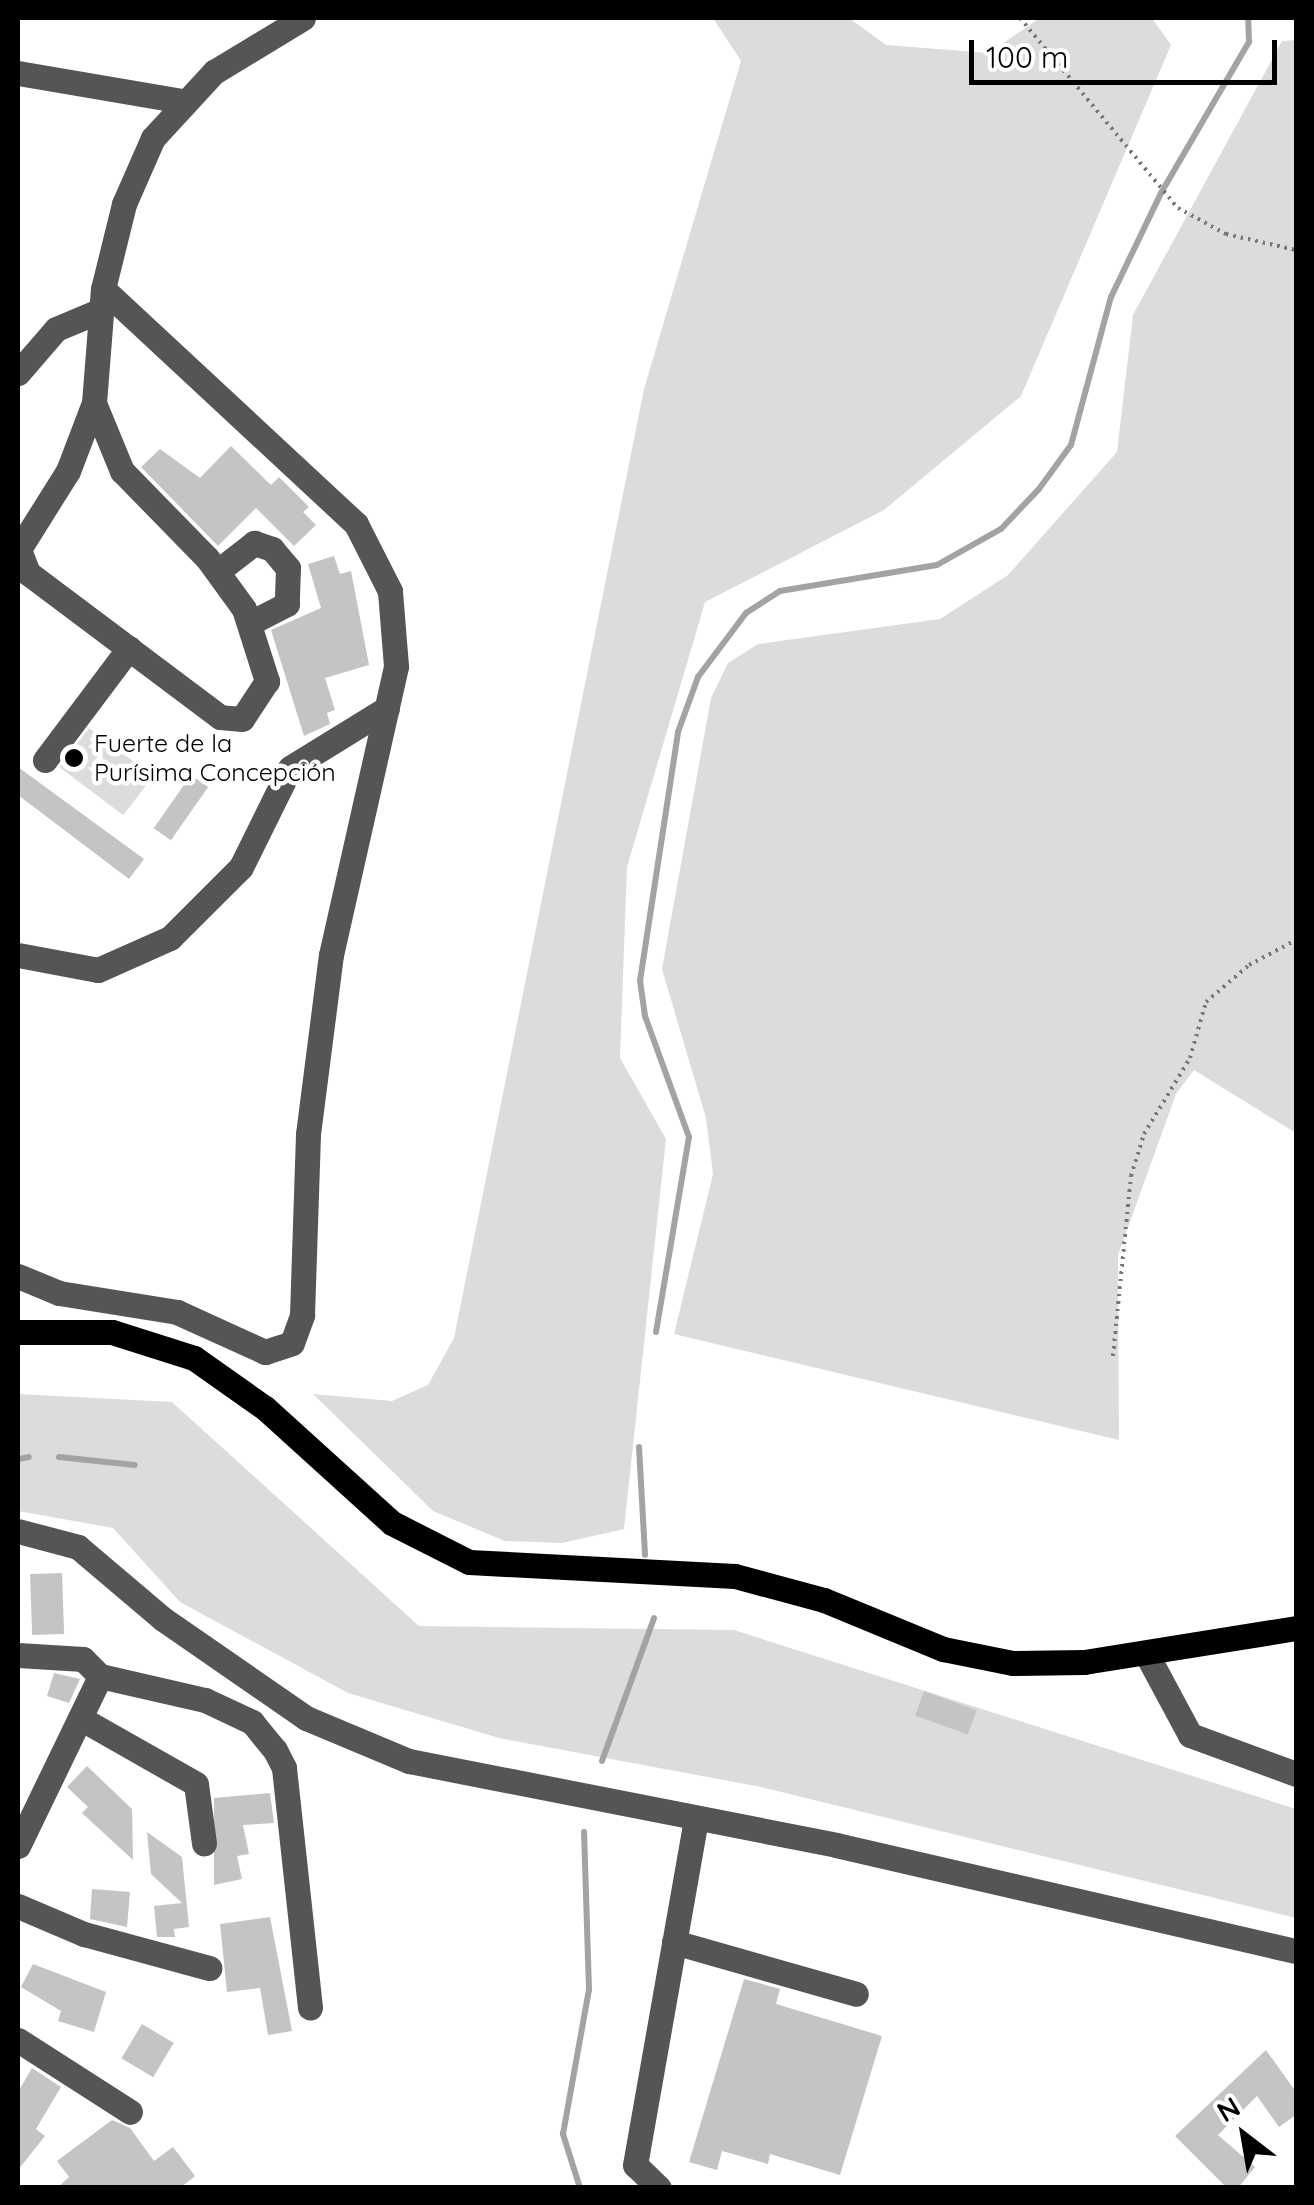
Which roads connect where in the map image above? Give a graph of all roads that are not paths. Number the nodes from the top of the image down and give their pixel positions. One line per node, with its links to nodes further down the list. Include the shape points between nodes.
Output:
1 (303, 18): 3 (street)
2 (18, 73): 3 (street)
3 (182, 101): 4 (street, via 136,172)
4 (101, 300): 5 (street, via 56,329); 6 (street); 12 (street, via 356,524 382,568 395,616)
5 (18, 373)
6 (94, 403): 7 (street); 8 (street)
7 (68, 471): 8 (street, via 94,464); 11 (street, via 26,527 20,561)
8 (122, 471): 9 (street)
9 (218, 571): 10 (street); 10 (street, via 254,543 272,549 288,568 286,604)
10 (250, 622): 11 (street, via 266,682 242,720 220,717)
11 (129, 648): 13 (street)
12 (387, 708): 14 (street, via 290,768 241,867 170,938 98,970); 15 (street, via 328,973 308,1134 302,1315 292,1343 264,1352 176,1312 58,1293)
13 (44, 760)
14 (18, 956)
15 (18, 1276)
16 (18, 1332): 19 (main road, via 112,1332 194,1358 265,1408 392,1523 469,1562 734,1576 986,1660 1045,1665)
17 (18, 1531): 24 (street, via 78,1547 163,1620 306,1718 353,1740 409,1761)
18 (1296, 1628): 19 (main road)
19 (1146, 1653): 23 (street, via 1190,1735)
20 (18, 1655): 21 (street, via 83,1659)
21 (100, 1676): 22 (street); 32 (street, via 230,1710 275,1750 284,1768)
22 (80, 1718): 25 (street, via 196,1784); 26 (street)
23 (1296, 1774)
24 (696, 1818): 28 (street); 29 (street)
25 (204, 1843)
26 (18, 1846)
27 (18, 1906): 30 (street)
28 (674, 1942): 31 (street); 35 (street, via 635,2166)
29 (1296, 1951)
30 (209, 1968)
31 (856, 1994)
32 (310, 2008)
33 (18, 2040): 34 (street)
34 (130, 2112)
35 (659, 2188)

